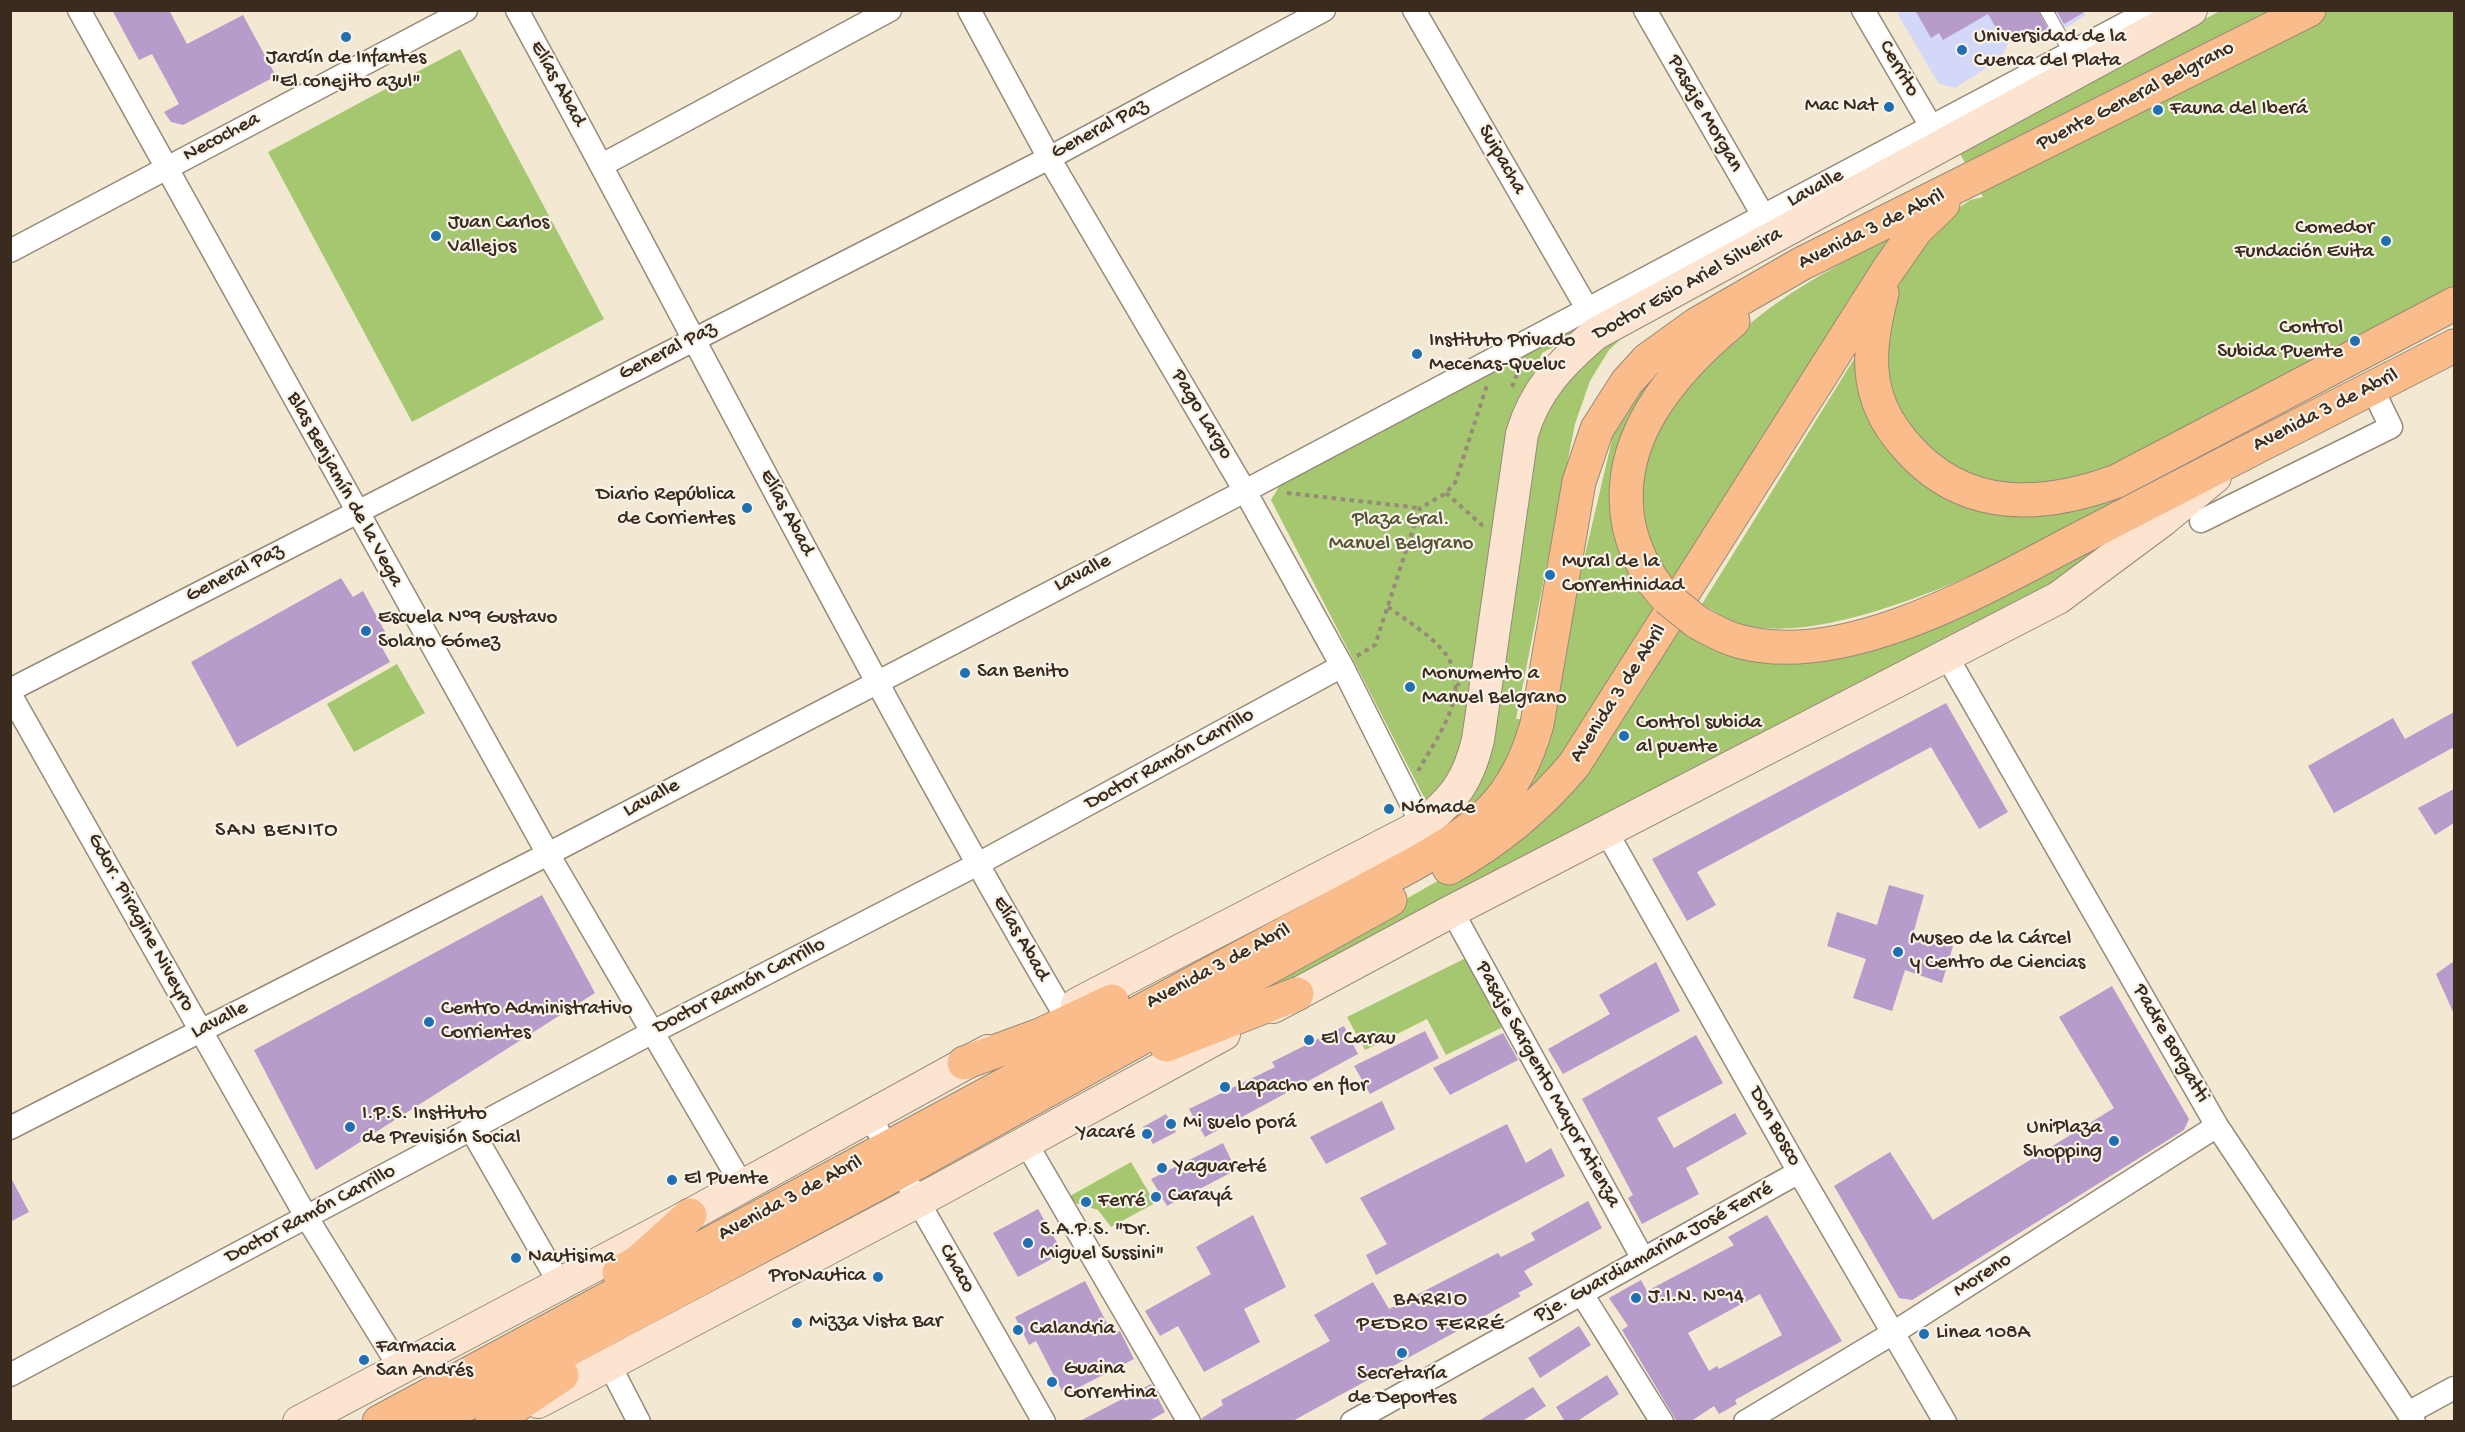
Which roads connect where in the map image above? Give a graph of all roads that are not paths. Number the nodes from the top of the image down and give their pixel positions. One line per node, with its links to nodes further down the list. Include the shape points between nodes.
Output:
1 (78, 10): 18 (street, Blas Benjamín de la Vega)
2 (466, 10): 18 (street, Necochea)
3 (517, 10): 17 (street, Elías Abad)
4 (890, 10): 17 (street)
5 (969, 10): 16 (street, Pago Largo)
6 (1324, 10): 16 (street, General Paz)
7 (1414, 10): 25 (street, Suipacha)
8 (1645, 10): 20 (street, Pasaje Morgan)
9 (1863, 10): 15 (street, Cerrito)
10 (2046, 10): 14 (lane)
11 (2151, 10): 14 (street, Lavalle)
12 (2191, 10): 37 (main road, Doctor Esio Ariel Silveira, via 1595,334 1565,360 1529,410 1522,434 1473,760 1451,801)
13 (2309, 10): 19 (main road, Puente General Belgrano)
14 (2070, 54): 15 (street, Lavalle)
15 (1932, 128): 20 (street, Lavalle)
16 (1049, 158): 26 (street, General Paz); 30 (street, Pago Largo)
17 (602, 165): 26 (street, Elías Abad)
18 (166, 167): 21 (street, Necochea); 31 (street, Blas Benjamín de la Vega)
19 (1968, 182): 22 (main road, Avenida 3 de Abril); 23 (main road, Avenida 3 de Abril, via 1916,230)
20 (1764, 217): 25 (street, Lavalle)
21 (10, 251)
22 (1801, 264): 29 (main road, bridge, via 1716,335 1667,386 1641,427 1628,472 1628,516 1638,554 1648,573 1667,598 1697,622 1736,641 1778,647 1831,641 1935,612); 41 (main road, Avenida 3 de Abril, via 1697,324 1647,360 1611,404 1597,429 1579,482 1537,724 1514,783 1497,806 1469,831)
23 (1886, 273): 24 (main road, via 1871,349 1881,411 1934,475 1967,492 2026,500 2070,495 2117,481); 53 (main road, Avenida 3 de Abril, via 1593,737 1537,806 1470,856)
24 (2454, 304)
25 (1588, 310): 30 (street, Lavalle)
26 (693, 339): 31 (street, General Paz); 35 (street, Elías Abad)
27 (2454, 346): 28 (main road, Avenida 3 de Abril)
28 (2372, 388): 29 (main road, Avenida 3 de Abril); 32 (street, via 2391,427)
29 (2241, 455): 33 (main road, Avenida 3 de Abril, via 2163,520 2058,598)
30 (1245, 491): 34 (street, Pago Largo); 35 (street, Lavalle)
31 (355, 512): 36 (street, General Paz); 39 (street, Blas Benjamín de la Vega)
32 (2201, 521)
33 (1946, 656): 38 (main road, Avenida 3 de Abril); 49 (street, Padre Borgatti)
34 (1342, 666): 37 (street, Pago Largo); 40 (street, Doctor Ramón Carrillo)
35 (875, 681): 39 (street, Lavalle); 40 (street, Elías Abad)
36 (10, 692): 45 (street, Gdor. Piragine Niveyro)
37 (1422, 825): 44 (main road, Avenida 3 de Abril)
38 (1606, 831): 42 (main road, Avenida 3 de Abril); 54 (street, Don Bosco)
39 (548, 854): 45 (street, Lavalle); 46 (street, Blas Benjamín de la Vega)
40 (976, 866): 44 (street, Elías Abad); 46 (street, Doctor Ramón Carrillo)
41 (1325, 910): 47 (main road, via 1242,940 1040,1035); 53 (main road, Avenida 3 de Abril)
42 (1452, 911): 43 (main road, Avenida 3 de Abril); 60 (street, Pasaje Sargento Mayor Atienza)
43 (1297, 994): 52 (main road, Avenida 3 de Abril); 53 (main road, via 1158,1048 1012,1122)
44 (1063, 1012): 47 (main road, Avenida 3 de Abril)
45 (201, 1031): 50 (street, Lavalle); 58 (street, Gdor. Piragine Niveyro)
46 (651, 1033): 51 (street, Doctor Ramón Carrillo); 55 (street, Blas Benjamín de la Vega)
47 (964, 1063): 48 (main road, Avenida 3 de Abril)
48 (870, 1117): 53 (street, Chaco); 55 (main road, Avenida 3 de Abril)
49 (2217, 1126): 63 (street, Moreno); 69 (street, Padre Borgatti)
50 (10, 1128)
51 (471, 1129): 58 (street, Doctor Ramón Carrillo); 61 (street)
52 (1026, 1143): 56 (main road, Avenida 3 de Abril); 76 (street)
53 (902, 1160): 56 (street, Chaco); 59 (main road, Avenida 3 de Abril); 68 (main road, Avenida 3 de Abril)
54 (1799, 1172): 60 (street, Pje. Guardiamarina José Ferré); 63 (street, Don Bosco)
55 (742, 1185): 57 (main road, Avenida 3 de Abril)
56 (918, 1202): 64 (main road, Avenida 3 de Abril); 75 (street, Chaco)
57 (690, 1215): 61 (main road, Avenida 3 de Abril); 68 (main road, via 638,1262 509,1335)
58 (308, 1218): 65 (street, Gdor. Piragine Niveyro); 66 (street, Doctor Ramón Carrillo)
59 (760, 1248): 68 (main road, Avenida 3 de Abril); 72 (main road, via 673,1310 541,1388)
60 (1643, 1259): 62 (street, Pje. Guardiamarina José Ferré)
61 (560, 1284): 65 (main road, Avenida 3 de Abril)
62 (1582, 1294): 77 (street, Pje. Guardiamarina José Ferré); 78 (street)
63 (1893, 1333): 79 (street, Moreno); 80 (street, Don Bosco)
64 (609, 1364): 73 (main road, Avenida 3 de Abril); 74 (street)
65 (400, 1368): 70 (main road, Avenida 3 de Abril)
66 (10, 1375)
67 (2454, 1388): 69 (street)
68 (423, 1413): 71 (main road, Avenida 3 de Abril)
69 (2411, 1417)
70 (299, 1422)
71 (379, 1422)
72 (492, 1422)
73 (503, 1422)
74 (639, 1422)
75 (1044, 1422)
76 (1189, 1422)
77 (1352, 1422)
78 (1662, 1422)
79 (1745, 1422)
80 (1945, 1422)

